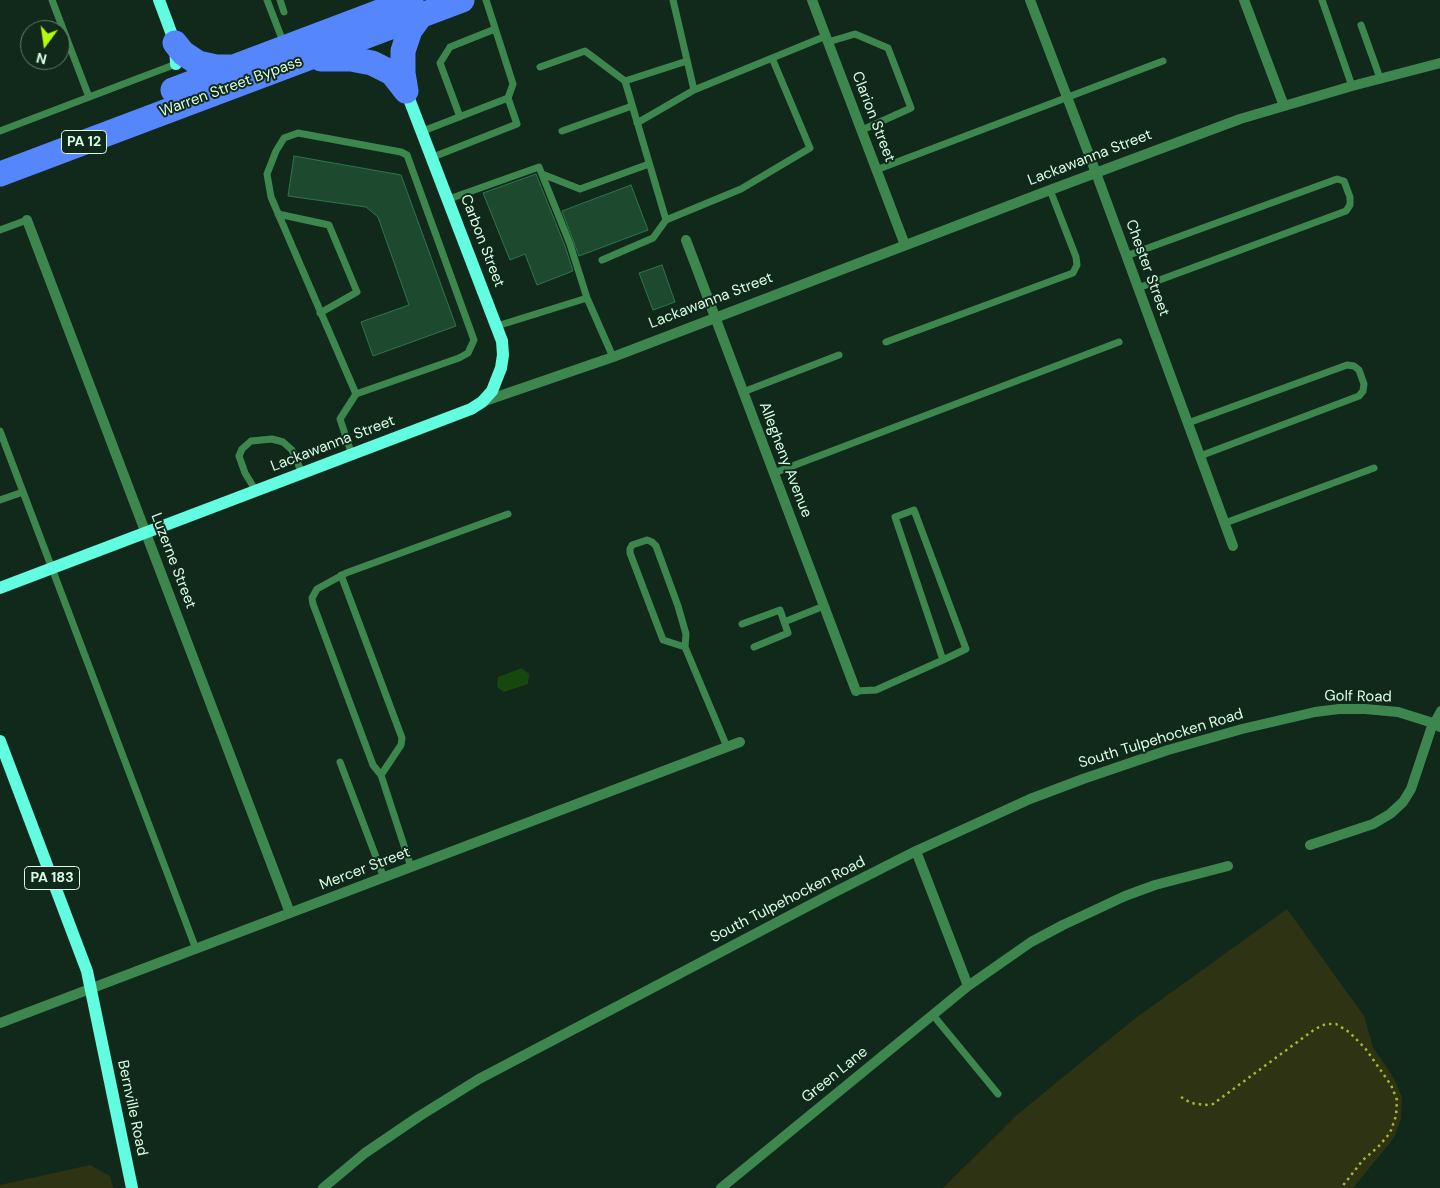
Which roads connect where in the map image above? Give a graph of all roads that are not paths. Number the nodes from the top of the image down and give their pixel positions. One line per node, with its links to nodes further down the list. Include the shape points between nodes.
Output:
1 (52, 0): 32 (lane)
2 (159, 0): 18 (main road)
3 (267, 0): 19 (lane)
4 (280, 0): 14 (lane)
5 (462, 0): 13 (highway, Warren Street Bypass / PA 12)
6 (486, 0): 16 (lane)
7 (672, 0): 22 (lane)
8 (812, 0): 17 (street, Clarion Street)
9 (1030, 0): 31 (street, Chester Street)
10 (1244, 0): 36 (street)
11 (1322, 0): 28 (lane)
12 (375, 6): 13 (highway, Warren Street Bypass / PA 12); 19 (highway, Warren Street Bypass / PA 12)
13 (416, 8): 19 (highway, Warren Street Bypass / PA 12); 29 (highway, via 403,51)
14 (284, 12)
15 (1361, 25): 26 (lane)
16 (495, 29): 33 (lane, via 513,84); 37 (lane, via 450,47 440,63)
17 (827, 39): 20 (lane); 39 (street, Clarion Street); 39 (lane, via 855,34 888,48 912,108)
18 (176, 53): 24 (highway, via 183,53 198,64); 32 (lane); 34 (highway)
19 (296, 53): 24 (highway, Warren Street Bypass / PA 12); 29 (highway, via 372,63 392,73); 34 (highway, Warren Street Bypass / PA 12)
20 (772, 58): 30 (lane); 54 (lane, via 810,148 741,189)
21 (1163, 60): 31 (lane)
22 (687, 61): 27 (lane); 30 (lane)
23 (1440, 63): 26 (street, Lackawanna Street)
24 (234, 67): 34 (highway, Warren Street Bypass / PA 12)
25 (540, 67): 27 (lane, via 585,51)
26 (1380, 78): 28 (street, Lackawanna Street)
27 (624, 81): 35 (lane)
28 (1352, 86): 36 (street, Lackawanna Street)
29 (406, 90): 42 (main road, Carbon Street)
30 (694, 90): 38 (lane)
31 (1067, 97): 47 (lane); 48 (street, Chester Street)
32 (88, 98): 40 (lane)
33 (508, 98): 37 (lane); 44 (lane, via 517,124)
34 (166, 102): 43 (highway, Warren Street Bypass / PA 12); 49 (highway, Warren Street Bypass / PA 12)
35 (632, 106): 38 (lane); 41 (lane)
36 (1284, 106): 48 (street, Lackawanna Street)
37 (460, 117): 42 (lane)
38 (637, 123): 45 (lane)
39 (862, 130): 47 (street, Clarion Street)
40 (0, 131)
41 (562, 131)
42 (423, 132): 44 (main road, Carbon Street)
43 (0, 156)
44 (433, 157): 51 (main road, Carbon Street)
45 (649, 164): 46 (lane, via 580,189); 54 (lane)
46 (540, 170): 51 (lane); 61 (lane, via 570,244)
47 (876, 170): 57 (street, Clarion Street)
48 (1096, 172): 50 (street, Lackawanna Street); 58 (street, Chester Street)
49 (0, 174)
50 (1050, 190): 57 (street, Lackawanna Street); 65 (lane, via 1076,257 1073,273)
51 (449, 199): 64 (main road, Carbon Street)
52 (278, 214): 62 (lane); 62 (lane, via 329,225 357,292); 70 (lane, via 270,197 267,174 284,138 298,134 407,155 474,340 468,353 458,358)
53 (27, 220): 55 (lane); 84 (street, Luzerne Street)
54 (666, 220): 59 (lane, via 653,238)
55 (0, 230)
56 (686, 240): 63 (street, Allegheny Avenue)
57 (905, 245): 63 (street, Lackawanna Street)
58 (1126, 256): 60 (street, Chester Street); 60 (lane, via 1337,179 1344,181 1350,197 1346,211)
59 (602, 260)
60 (1138, 288): 72 (street, Chester Street)
61 (587, 298): 64 (lane); 68 (lane)
62 (320, 312): 70 (lane)
63 (715, 317): 68 (street, Lackawanna Street); 69 (street, Allegheny Avenue)
64 (497, 326): 71 (main road, Carbon Street, via 503,355 492,391)
65 (886, 342)
66 (1119, 342): 77 (lane)
67 (839, 356): 69 (lane)
68 (613, 357): 71 (street, Lackawanna Street)
69 (743, 392): 77 (street, Allegheny Avenue)
70 (356, 394): 74 (lane, via 340,419)
71 (482, 402): 74 (main road, Lackawanna Street, via 471,410)
72 (1188, 423): 75 (street, Chester Street); 75 (lane, via 1347,365 1359,370 1364,384 1359,396)
73 (0, 431): 80 (lane)
74 (352, 455): 78 (main road, Lackawanna Street)
75 (1200, 456): 83 (street, Chester Street)
76 (1374, 468): 83 (lane)
77 (774, 473): 89 (street, Allegheny Avenue)
78 (302, 474): 79 (main road, Lackawanna Street); 79 (lane, via 292,450 282,442 272,439 252,442 242,449 239,456)
79 (256, 491): 84 (main road, Lackawanna Street)
80 (23, 492): 81 (lane); 86 (lane)
81 (0, 500)
82 (508, 514): 87 (lane)
83 (1225, 523): 85 (street, Chester Street)
84 (146, 532): 86 (main road, Lackawanna Street); 109 (street, Luzerne Street)
85 (1233, 546)
86 (52, 568): 88 (main road, Lackawanna Street); 110 (lane)
87 (342, 575): 103 (lane, via 402,738 401,745); 103 (lane, via 317,589 312,598 313,604 373,765)
88 (0, 588)
89 (824, 606): 90 (lane); 95 (street, Allegheny Avenue)
90 (784, 622): 91 (lane, via 780,610); 93 (lane, via 788,633)
91 (742, 624)
92 (684, 647): 92 (lane, via 686,634 681,615 656,546 647,540 632,545 630,553 662,640); 101 (lane)
93 (754, 647)
94 (943, 660): 94 (lane, via 966,649 914,510 894,517); 95 (lane, via 876,690)
95 (856, 691)
96 (1440, 710): 98 (lane)
97 (1302, 714): 98 (street, Golf Road, via 1339,709 1398,712); 105 (street, South Tulpehocken Road, via 1168,750 1091,776 998,813)
98 (1438, 724): 104 (street, via 1403,802 1373,824)
99 (0, 740): 112 (main road, PA 183)
100 (740, 742): 101 (street, Mercer Street)
101 (727, 747): 107 (street, Mercer Street)
102 (340, 762): 108 (lane)
103 (381, 775): 107 (lane)
104 (1310, 846)
105 (916, 851): 111 (street); 117 (street, South Tulpehocken Road, via 479,1079 403,1127)
106 (1228, 866): 111 (street, Green Lane, via 1155,885 1072,920 1031,942)
107 (411, 867): 108 (street, Mercer Street)
108 (384, 878): 109 (street, Mercer Street)
109 (290, 913): 110 (street, Mercer Street)
110 (196, 949): 112 (street, Mercer Street)
111 (968, 986): 113 (street, Green Lane)
112 (91, 989): 114 (street, Mercer Street); 116 (main road, Bernville Road / PA 183)
113 (933, 1015): 115 (lane); 118 (street, Green Lane)
114 (0, 1023)
115 (998, 1094)
116 (132, 1188)
117 (323, 1188)
118 (721, 1188)

